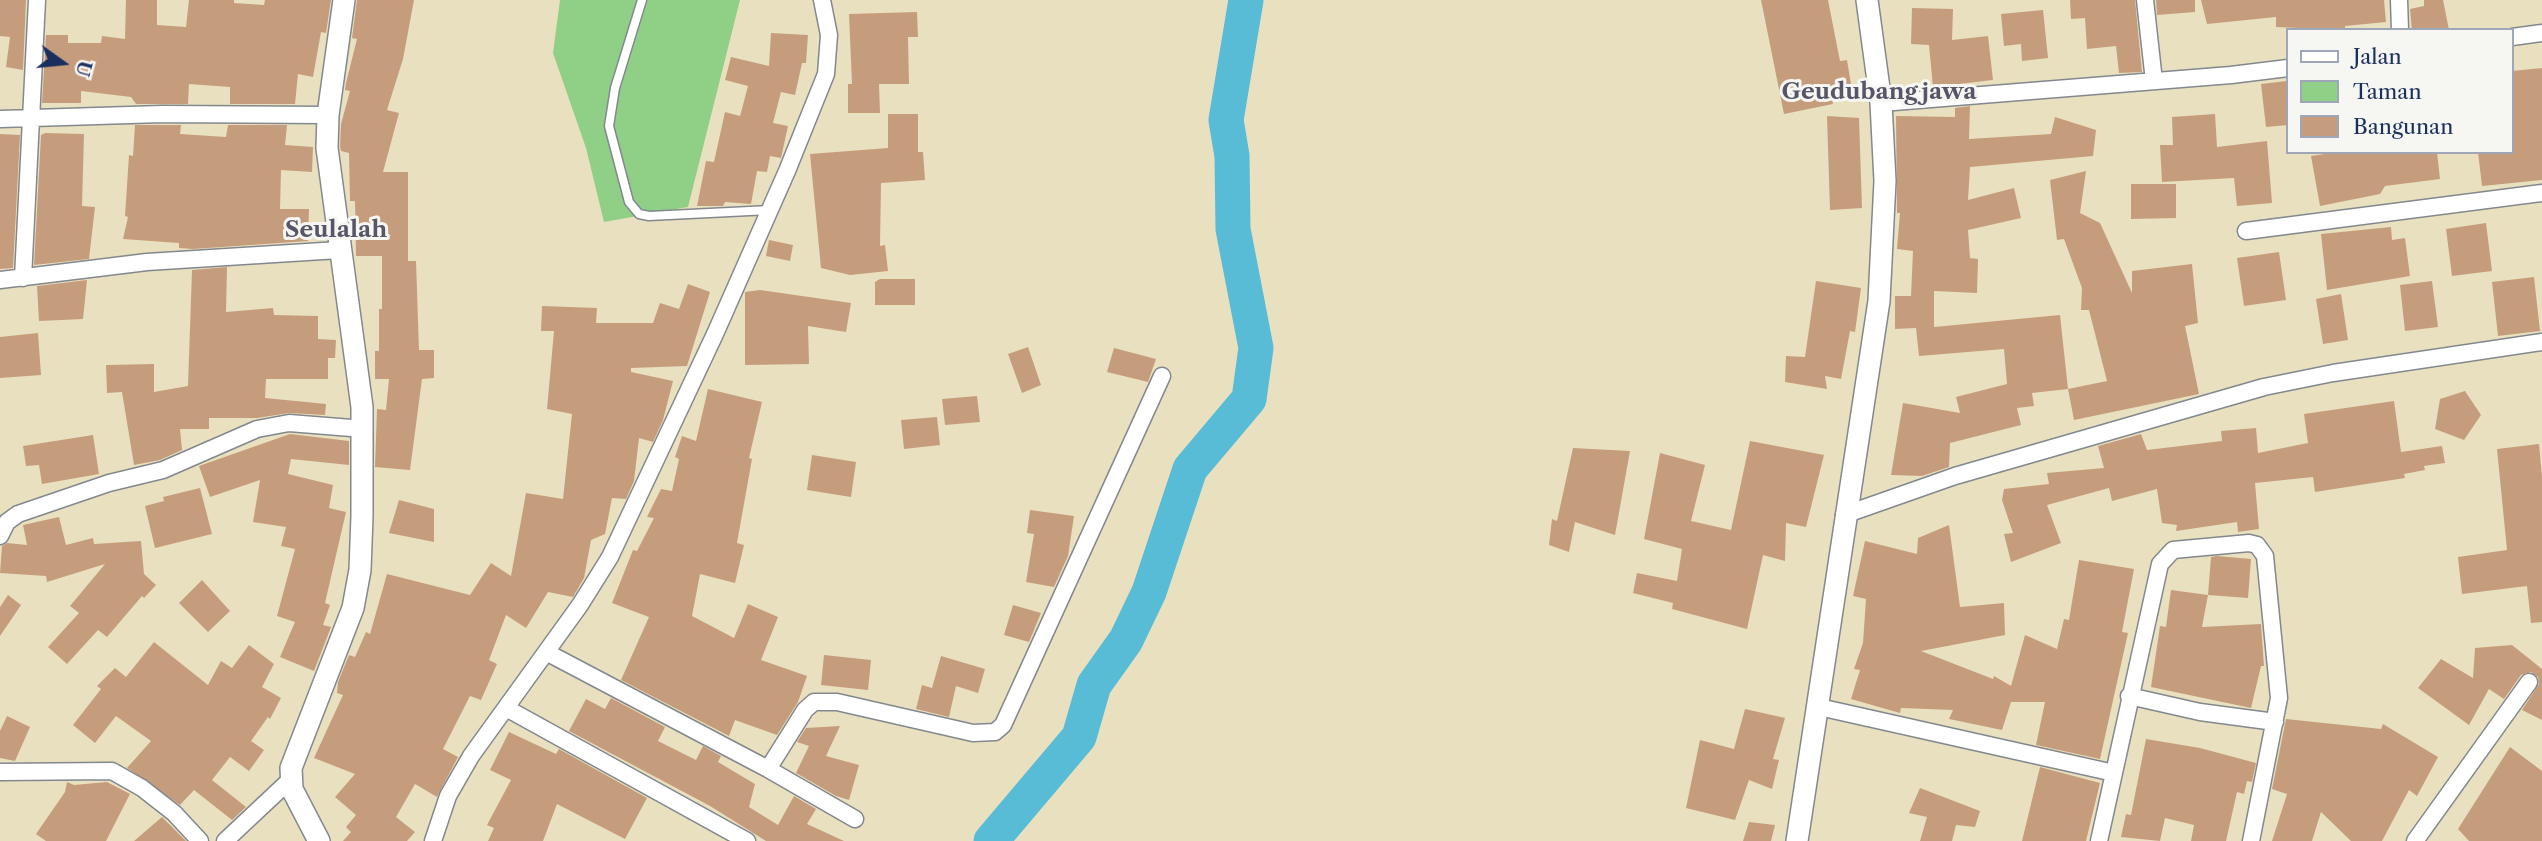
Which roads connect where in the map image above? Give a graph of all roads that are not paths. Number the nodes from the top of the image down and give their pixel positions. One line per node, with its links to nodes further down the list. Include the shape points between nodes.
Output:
1 (37, 0): 15 (street)
2 (344, 0): 14 (street)
3 (642, 0): 18 (lane, via 615,88 609,126 629,202 639,214 649,216)
4 (822, 0): 18 (street, via 829,36 826,74)
5 (1867, 0): 13 (street)
6 (2145, 0): 12 (street)
7 (2399, 0): 8 (street)
8 (2400, 28)
9 (2542, 33): 10 (street)
10 (2514, 37)
11 (2286, 68): 12 (street)
12 (2154, 81): 13 (street)
13 (1881, 103): 26 (street, via 1885,204 1879,301)
14 (327, 115): 15 (street); 20 (street)
15 (32, 116): 16 (street); 21 (street)
16 (0, 119)
17 (2542, 193): 19 (street)
18 (770, 210): 28 (street, via 610,557)
19 (2246, 230)
20 (339, 250): 21 (street, via 147,262); 25 (street)
21 (23, 278): 22 (street)
22 (0, 280)
23 (2542, 342): 26 (street, via 2264,387 1955,476)
24 (1162, 376): 34 (street, via 1003,724 995,732 972,733 837,702 814,702)
25 (364, 429): 27 (street, via 289,423 257,429 163,470 18,513); 37 (street, via 360,570 354,608 296,751)
26 (1844, 515): 31 (street)
27 (0, 536)
28 (547, 653): 32 (street); 34 (street)
29 (2529, 682): 47 (street)
30 (2129, 696): 33 (street); 33 (street, via 2160,564 2166,555 2173,550 2249,543 2265,556 2278,676); 36 (street)
31 (1819, 707): 36 (street); 44 (street)
32 (506, 708): 42 (street, via 448,796); 43 (street)
33 (2275, 722): 46 (street)
34 (768, 769): 38 (street)
35 (0, 772): 39 (street, via 111,771 174,813)
36 (2113, 773): 45 (street)
37 (290, 780): 40 (street); 41 (street)
38 (855, 819)
39 (200, 841)
40 (225, 841)
41 (319, 841)
42 (433, 841)
43 (747, 841)
44 (1797, 841)
45 (2099, 841)
46 (2251, 841)
47 (2414, 841)

